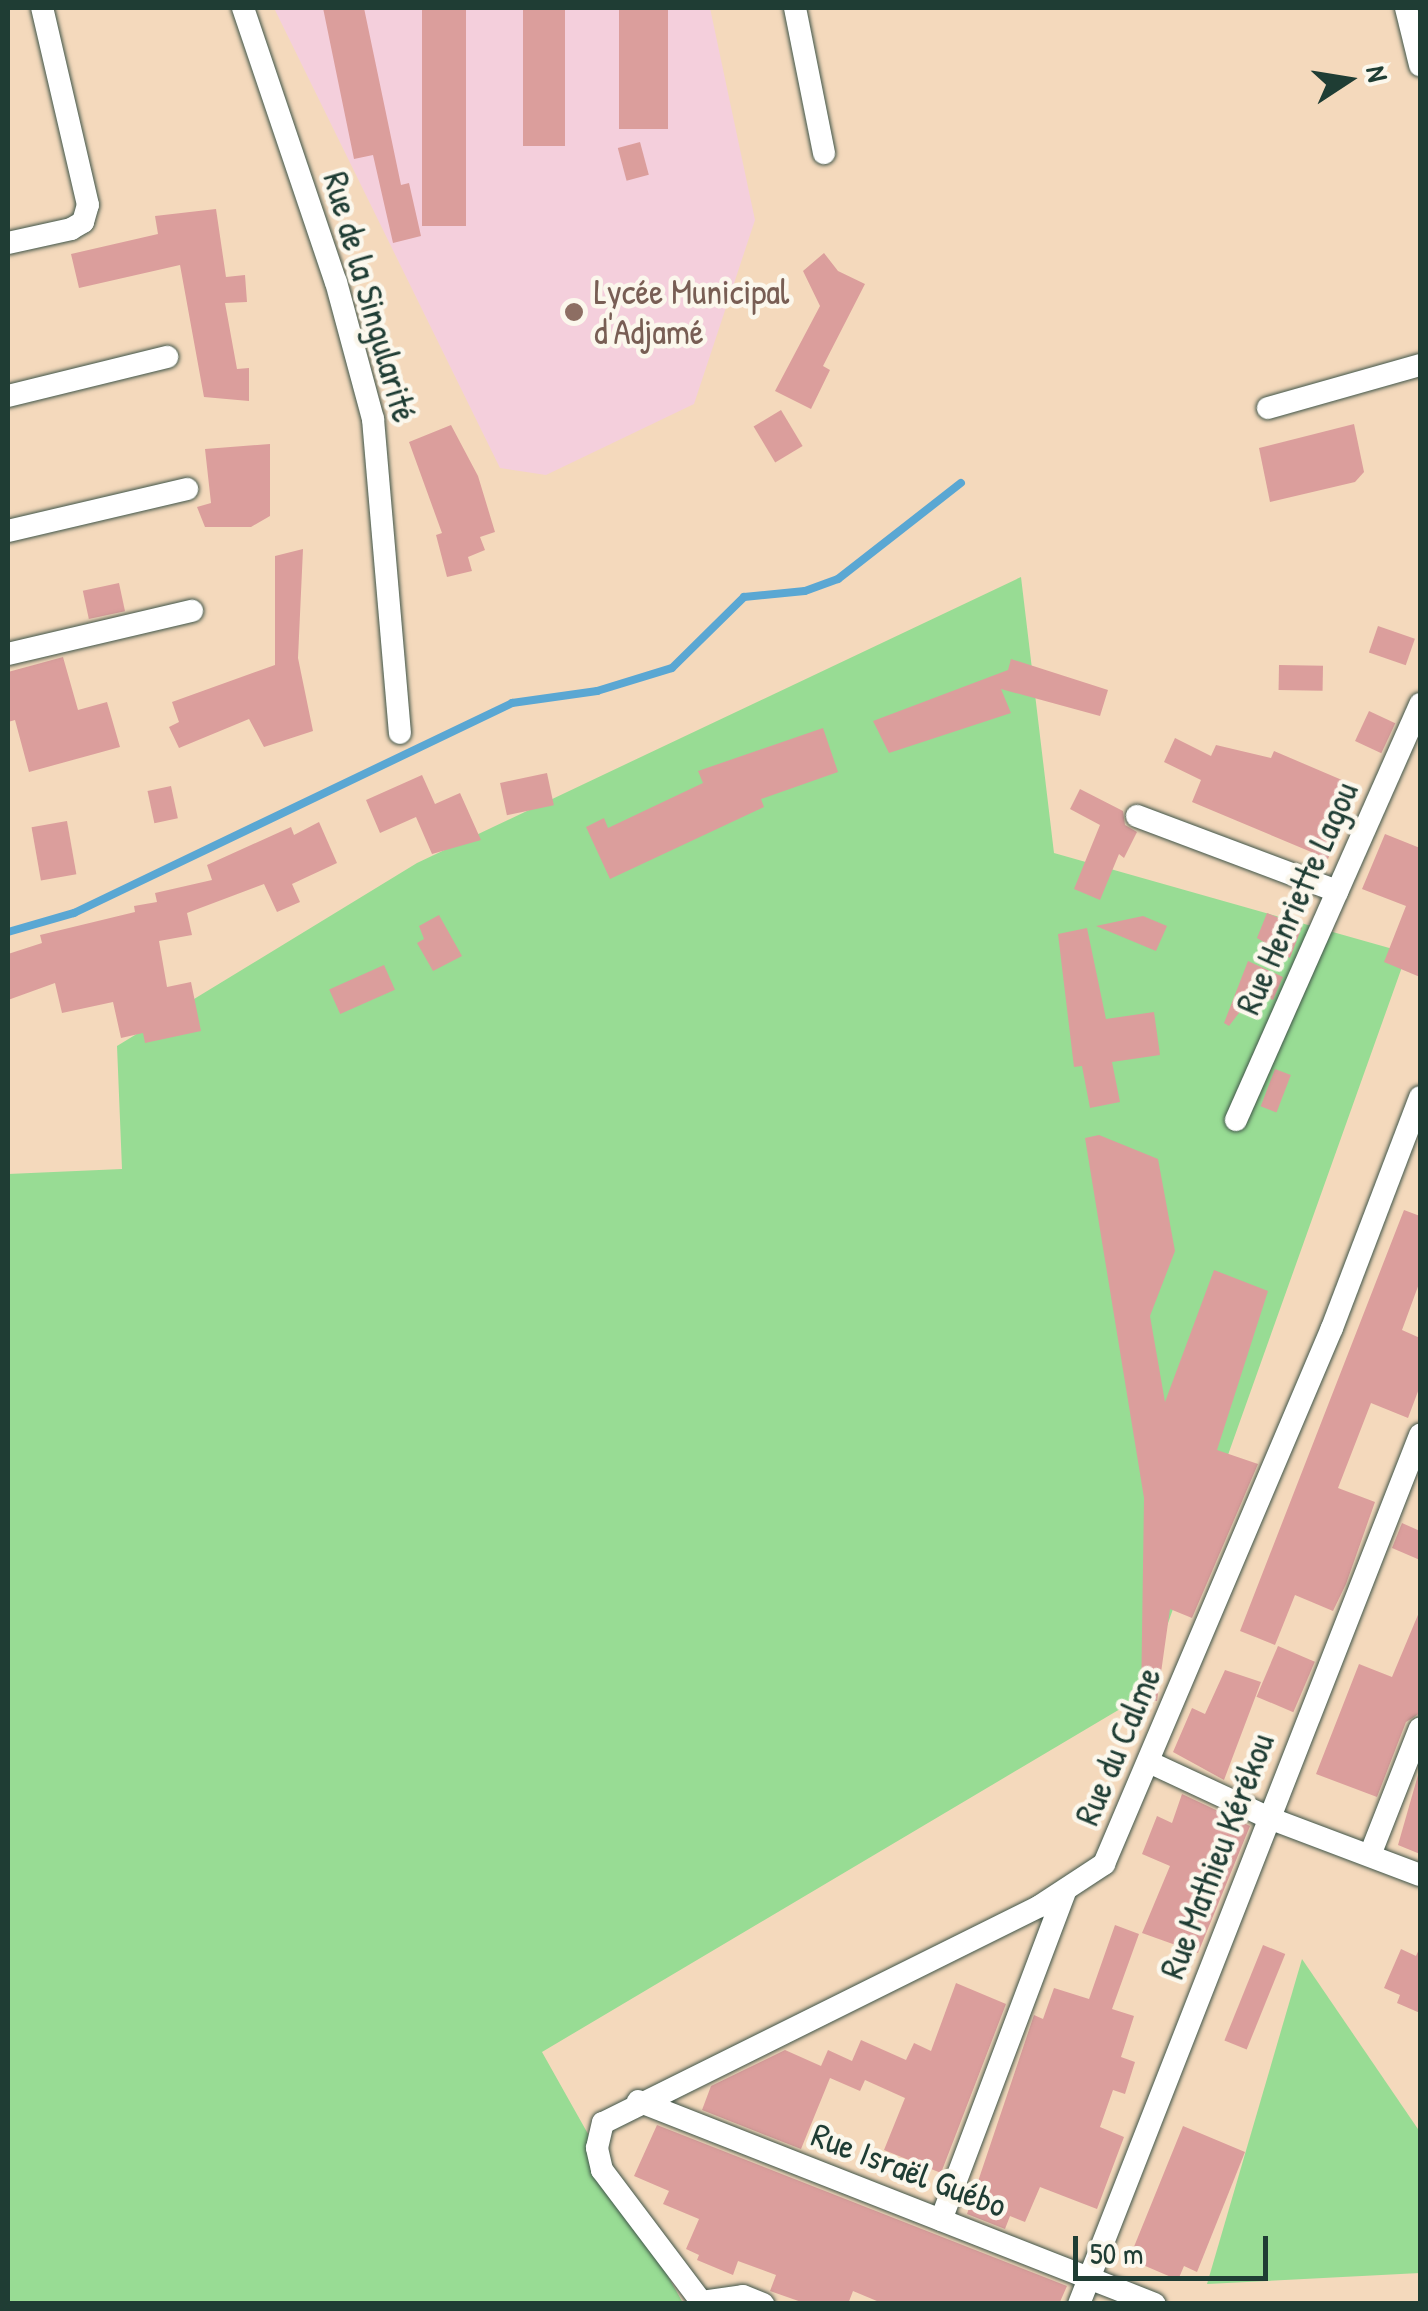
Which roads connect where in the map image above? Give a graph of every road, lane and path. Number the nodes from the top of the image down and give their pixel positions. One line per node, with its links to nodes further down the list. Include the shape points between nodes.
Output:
1 (42, 8): 7 (street, via 88,206 83,222 70,229)
2 (243, 8): 17 (street, Rue de la Singularité, via 336,282 374,419)
3 (795, 8): 6 (street)
4 (1406, 8): 5 (street)
5 (1420, 65)
6 (824, 153)
7 (8, 244)
8 (168, 358): 10 (street)
9 (1420, 365): 11 (street)
10 (8, 396)
11 (1268, 408)
12 (186, 489): 13 (street)
13 (8, 531)
14 (192, 611): 15 (street)
15 (8, 654)
16 (1420, 704): 19 (street, Rue Henriette Lagou)
17 (400, 734)
18 (1138, 816): 19 (street)
19 (1337, 891): 21 (street, Rue Henriette Lagou)
20 (1420, 1098): 25 (street, Rue du Calme)
21 (1236, 1120)
22 (1420, 1435): 23 (street, Rue Mathieu Kérékou)
23 (1416, 1460): 26 (street, Rue Mathieu Kérékou)
24 (1420, 1728): 27 (street)
25 (1151, 1763): 26 (street); 29 (street, Rue du Calme, via 1104,1864)
26 (1270, 1818): 27 (street); 32 (street, Rue Mathieu Kérékou)
27 (1370, 1855): 28 (street)
28 (1420, 1875)
29 (1066, 1892): 30 (street, Rue du Calme); 31 (street)
30 (638, 2101): 31 (street, Rue Israël Guébo); 33 (street, Rue du Calme, via 603,2123 602,2170)
31 (941, 2220): 32 (street, Rue Israël Guébo)
32 (1090, 2278): 35 (street, Rue Mathieu Kérékou); 36 (street, Rue Israël Guébo)
33 (702, 2303): 34 (street, via 743,2296)
34 (763, 2304)
35 (1079, 2304)
36 (1155, 2304)

